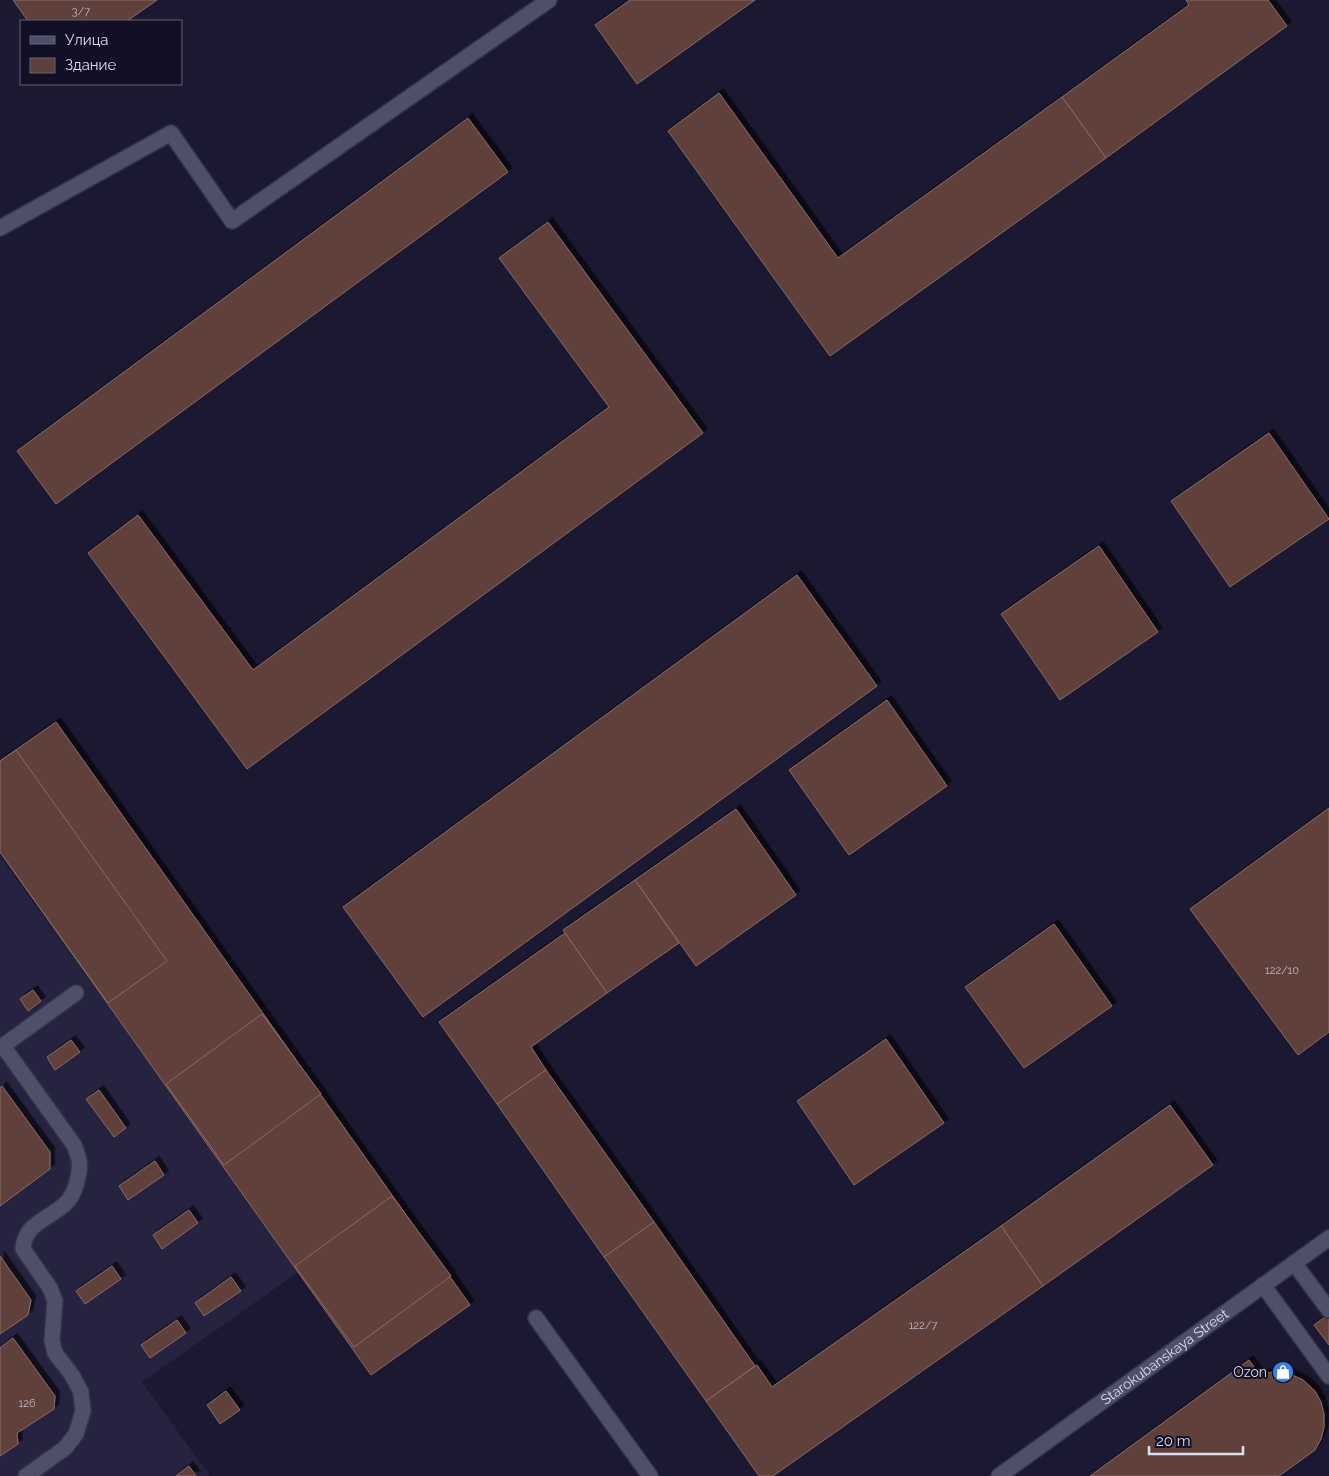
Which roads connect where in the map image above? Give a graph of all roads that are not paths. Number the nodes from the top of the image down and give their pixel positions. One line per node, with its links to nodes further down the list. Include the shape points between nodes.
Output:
1 (549, 0): 2 (street, via 232,221 171,133)
2 (0, 228)
3 (76, 993): 4 (street)
4 (2, 1047): 11 (street, via 74,1145 79,1162 75,1190 66,1203 27,1232 23,1249 50,1288 54,1301 52,1340 56,1353 81,1392 82,1411 76,1434 65,1448)
5 (1327, 1243): 6 (street, Starokubanskaya Street)
6 (1294, 1263): 7 (street, Starokubanskaya Street); 8 (street)
7 (1263, 1285): 10 (street); 13 (street, Starokubanskaya Street)
8 (1329, 1310)
9 (536, 1318): 12 (street)
10 (1329, 1376)
11 (26, 1476)
12 (650, 1476)
13 (999, 1476)

